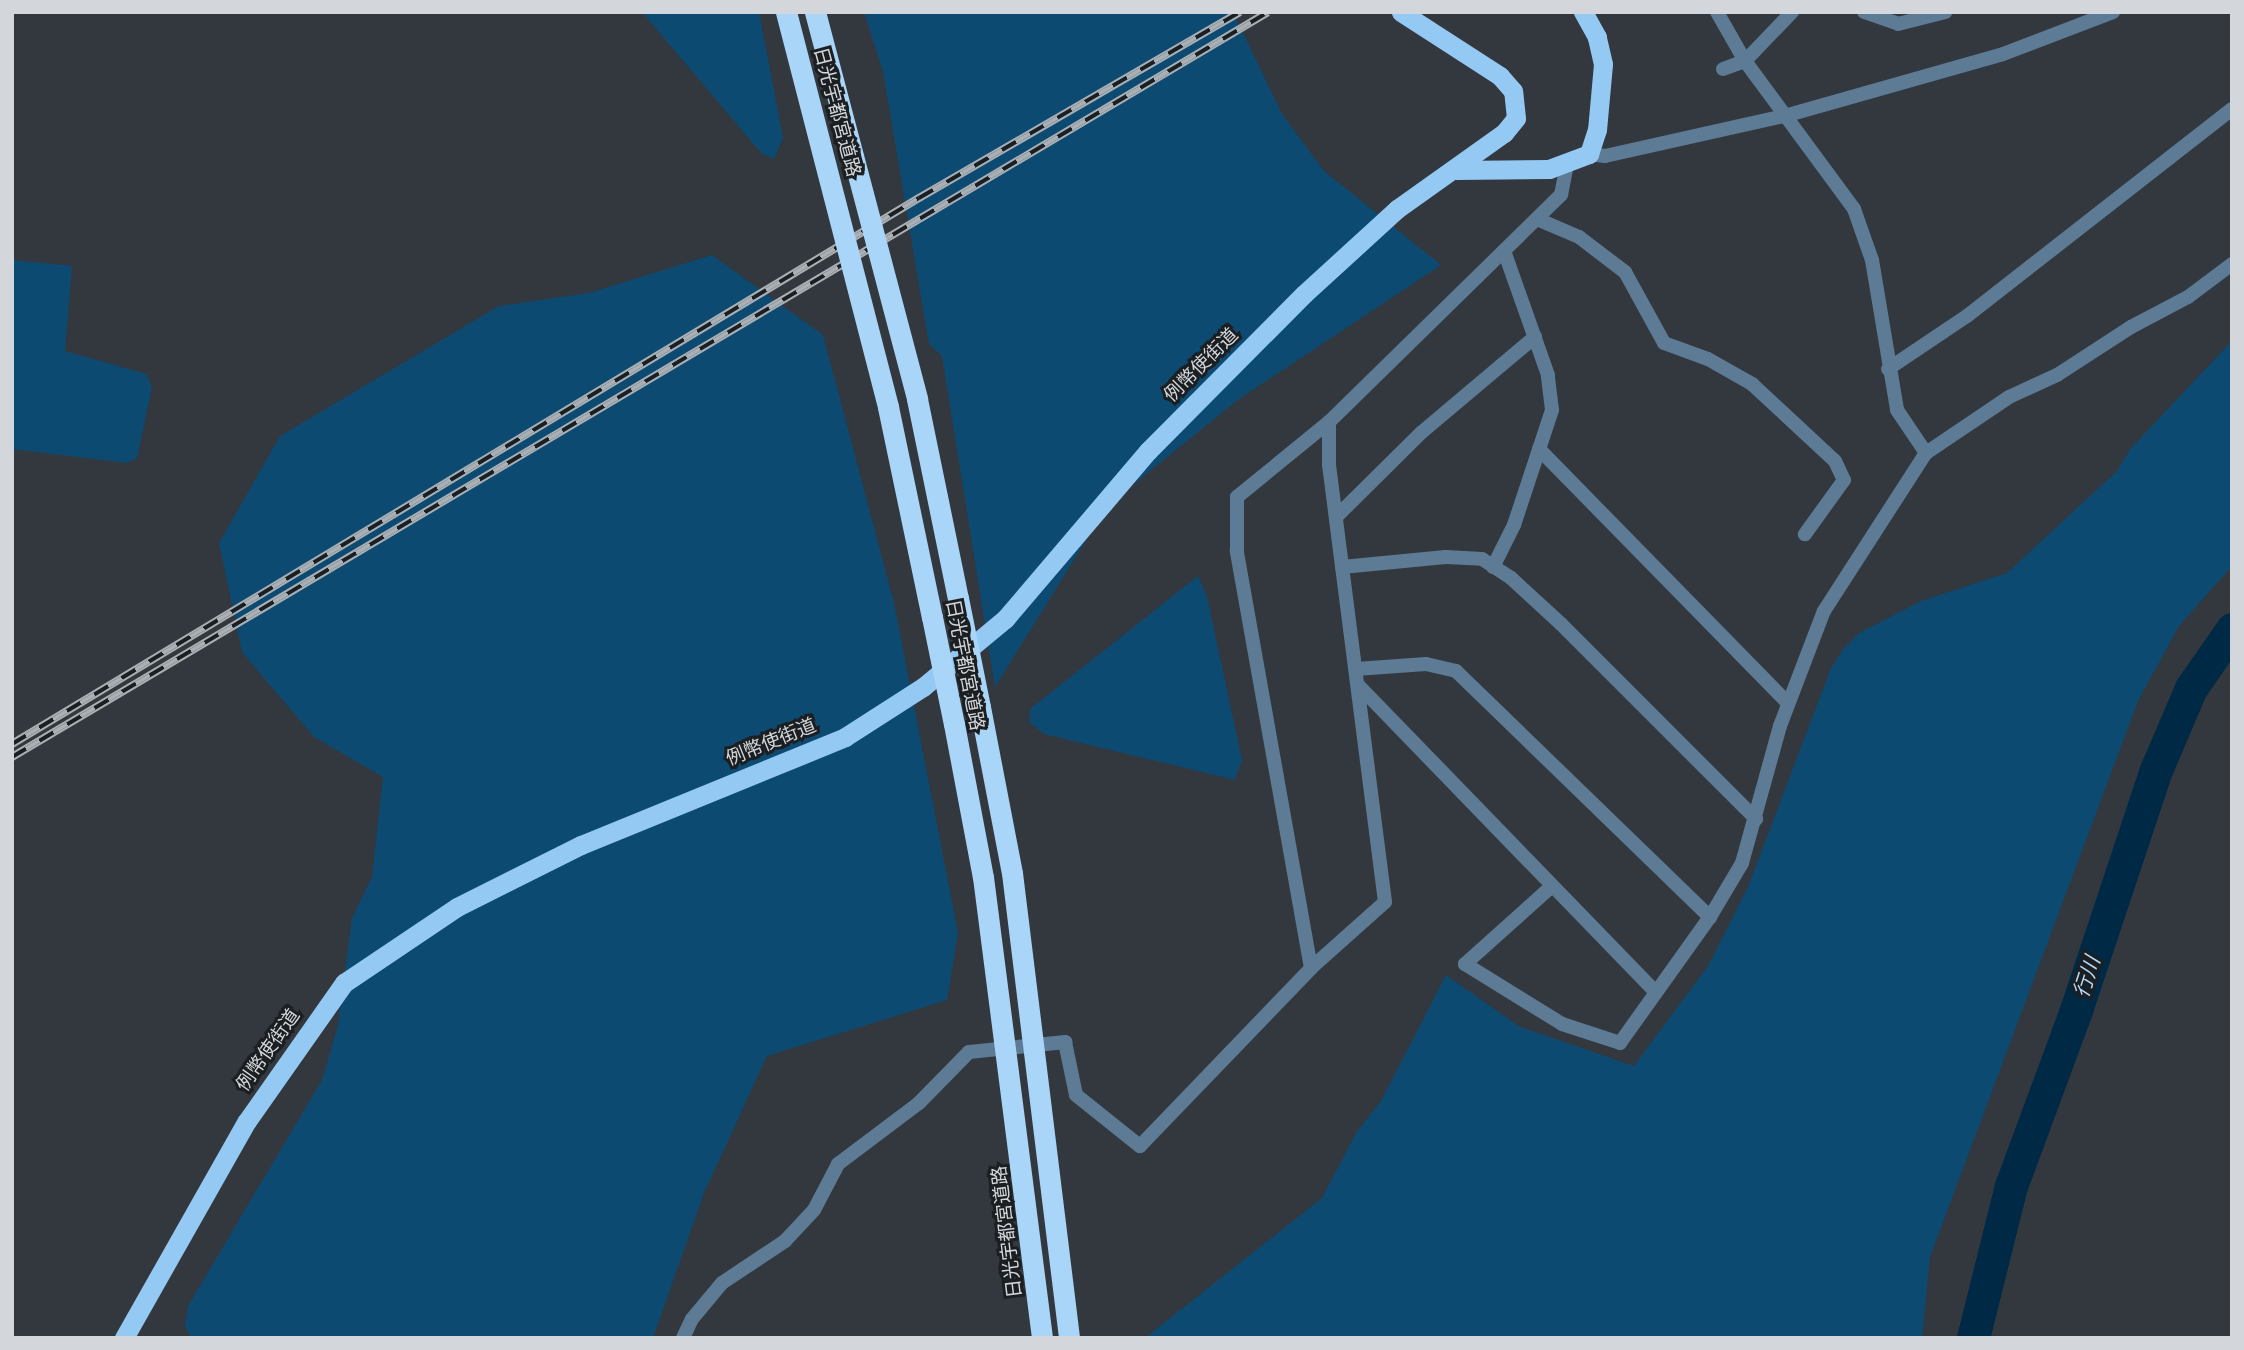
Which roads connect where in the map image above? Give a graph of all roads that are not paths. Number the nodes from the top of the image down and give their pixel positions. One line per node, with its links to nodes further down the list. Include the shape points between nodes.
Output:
1 (786, 12): 40 (highway, 日光宇都宮道路, bridge, via 888,407 954,724 983,877)
2 (815, 12): 37 (highway, 日光宇都宮道路, bridge, via 917,399 1012,873)
3 (1401, 12): 16 (highway, 例幣使街道, via 1500,76 1513,91 1516,118)
4 (1583, 12): 14 (highway, via 1597,37 1603,64 1597,130)
5 (1717, 12): 10 (street)
6 (1792, 12): 10 (street)
7 (1864, 12): 8 (street, via 1898,24)
8 (1945, 12)
9 (2113, 12): 13 (street, via 2003,54)
10 (1745, 61): 11 (street); 13 (street)
11 (1723, 69)
12 (2232, 108): 21 (street, via 1967,316)
13 (1788, 116): 14 (street, via 1605,156); 21 (street, via 1854,209 1872,260)
14 (1589, 154): 15 (highway)
15 (1567, 165): 16 (highway, via 1512,171); 17 (street, via 1561,195)
16 (1456, 170): 38 (highway, 例幣使街道, via 1397,209 1304,294 1148,451 1005,619 923,687 845,737 581,845 457,907 344,983 247,1121)
17 (1537, 219): 18 (street); 26 (street, via 1579,237 1625,272 1664,343 1708,359 1752,384 1835,461 1844,480)
18 (1504, 251): 20 (street); 22 (street)
19 (2232, 264): 24 (street, via 2188,297 2057,375 2009,397)
20 (1535, 337): 23 (street, via 1548,375 1552,410); 25 (street, via 1422,432)
21 (1888, 369): 24 (street, via 1897,410)
22 (1329, 422): 25 (street); 35 (street, via 1237,497 1237,551)
23 (1539, 449): 28 (street, via 1514,525); 31 (street)
24 (1926, 453): 31 (street, via 1824,611)
25 (1336, 517): 27 (street)
26 (1805, 534)
27 (1342, 567): 28 (street, via 1446,557 1482,559); 29 (street)
28 (1493, 567): 32 (street, via 1561,624)
29 (1356, 669): 30 (street); 34 (street, via 1426,664 1456,671)
30 (1359, 686): 33 (street); 35 (street, via 1385,902)
31 (1788, 703): 32 (street)
32 (1756, 819): 34 (street, via 1742,863)
33 (1552, 886): 36 (street); 36 (street, via 1465,964 1562,1024 1620,1043)
34 (1710, 917): 36 (street)
35 (1311, 968): 39 (street, via 1140,1146 1076,1095 1065,1042 969,1052 919,1103 838,1164 814,1210 785,1241 722,1283 692,1319)
36 (1656, 992)
37 (1069, 1336)
38 (124, 1338)
39 (683, 1338)
40 (1042, 1338)

